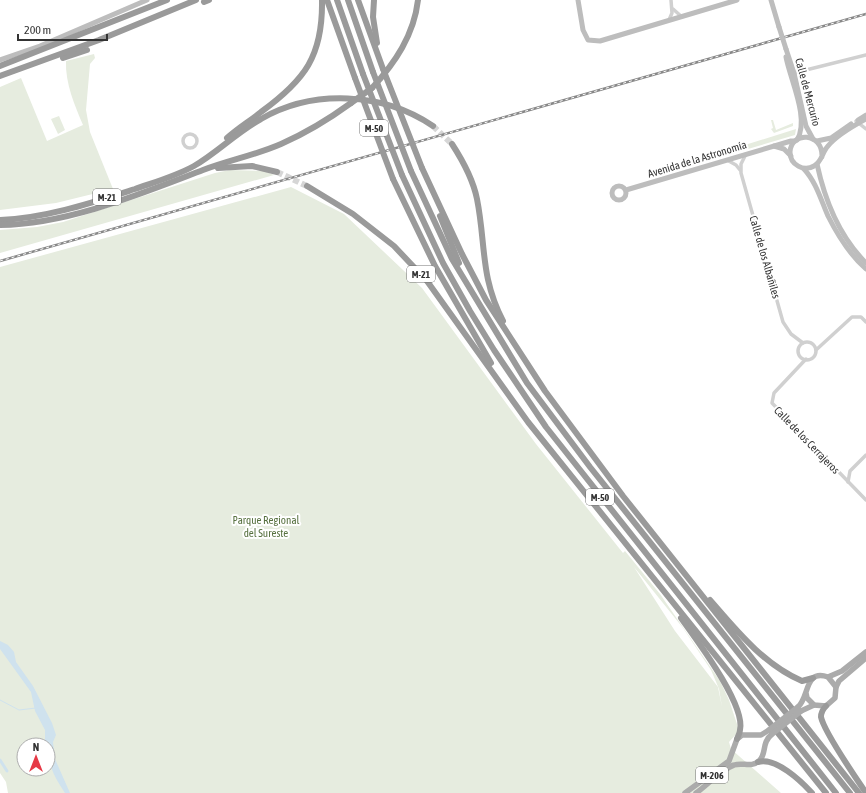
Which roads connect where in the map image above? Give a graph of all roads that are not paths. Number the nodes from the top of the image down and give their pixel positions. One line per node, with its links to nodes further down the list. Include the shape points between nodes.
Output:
1 (147, 0): 23 (street, via 52,41)
2 (167, 0): 25 (highway)
3 (196, 0): 24 (highway)
4 (322, 0): 41 (highway, via 322,18 314,55 300,78 284,96 236,130)
5 (327, 0): 65 (highway, M-50, bridge, via 393,179 435,266)
6 (337, 0): 93 (highway, M-50, bridge, via 402,175 433,242 494,350 546,427)
7 (348, 0): 57 (highway, M-50, bridge, via 411,171 441,237)
8 (358, 0): 27 (highway, M-50)
9 (374, 0): 27 (highway, via 375,34)
10 (418, 0): 50 (highway, M-21, bridge, via 410,34 401,52 372,88 311,129 280,144)
11 (578, 0): 19 (street, via 583,30 588,40 600,41)
12 (671, 0): 17 (street)
13 (737, 0): 18 (street)
14 (771, 0): 16 (street)
15 (774, 0): 16 (street)
16 (774, 7): 20 (street, Calle de Mercurio, bridge)
17 (673, 10): 18 (street); 19 (street)
18 (682, 17): 19 (street)
19 (667, 21)
20 (786, 49): 26 (street, Calle de Mercurio); 28 (street, Calle de Mercurio)
21 (87, 50): 24 (highway)
22 (866, 55): 28 (street)
23 (0, 60)
24 (46, 61): 29 (highway)
25 (0, 66)
26 (788, 66): 28 (street); 30 (street, Calle de Mercurio)
27 (382, 67): 46 (highway, M-50, bridge)
28 (794, 73): 30 (street); 37 (street, Calle de Mercurio, via 806,126)
29 (0, 76)
30 (792, 82): 36 (street, Calle de Mercurio, via 801,120 801,133)
31 (866, 115): 33 (street)
32 (866, 120): 33 (street); 35 (street)
33 (857, 122): 35 (street); 37 (street, via 831,138); 43 (street, via 827,146)
34 (432, 126): 41 (highway, M-21, via 419,116 386,104 349,98 318,100 289,106 261,118)
35 (866, 130)
36 (796, 140): 37 (street, via 802,137); 39 (street, Avenida de la Astronomía); 42 (street, via 791,147)
37 (815, 140): 43 (street, via 820,146)
38 (452, 144): 60 (highway, via 462,160 477,198 486,274 494,303)
39 (773, 146): 40 (street, Avenida de la Astronomía); 42 (street, via 784,149)
40 (746, 154): 44 (street, Avenida de la Astronomía); 49 (street, via 741,164)
41 (209, 156): 53 (highway, M-21, via 172,176 117,195 53,213)
42 (791, 156): 47 (street, via 795,164)
43 (822, 157): 45 (street)
44 (727, 160): 49 (street, via 736,165); 52 (street, Avenida de la Astronomía)
45 (817, 164): 47 (street); 55 (street, via 822,188 840,230)
46 (422, 168): 57 (highway); 60 (highway, M-50, via 462,254 490,306)
47 (804, 169): 56 (street, via 812,178 844,246)
48 (277, 172): 50 (highway, M-21, via 240,166 216,168)
49 (741, 173): 59 (street, Calle de los Albañiles, via 784,322)
50 (185, 177): 54 (highway, M-21, via 70,215)
51 (306, 186): 65 (highway, M-21, via 353,214 394,246 427,280)
52 (626, 190)
53 (0, 220)
54 (0, 225)
55 (866, 263)
56 (866, 270)
57 (463, 276): 94 (highway, M-50, via 527,383 554,420)
58 (866, 322): 63 (street, via 861,317 852,317)
59 (795, 338): 61 (street, Calle de los Albañiles); 62 (street, Calle de los Albañiles)
60 (514, 343): 71 (highway, M-50, via 573,430)
61 (803, 343): 62 (street); 63 (street, via 811,343)
62 (799, 347): 64 (street, via 799,355)
63 (816, 350): 64 (street, via 813,357)
64 (806, 359): 68 (street, Calle de los Cerrajeros, via 774,393 771,398 772,404)
65 (507, 391): 72 (highway, M-50, via 528,422)
66 (866, 455): 67 (street)
67 (850, 471): 68 (street); 69 (street)
68 (839, 473): 69 (street, Calle de los Cerrajeros)
69 (848, 482): 70 (street, Calle de los Cerrajeros)
70 (866, 500)
71 (658, 540): 76 (highway, via 757,651 802,681); 95 (highway, M-50)
72 (642, 564): 84 (highway, via 728,689 740,722); 92 (highway, M-50)
73 (866, 652): 75 (main road, via 842,671)
74 (866, 658): 77 (main road, via 839,681)
75 (828, 677): 76 (main road); 77 (main road)
76 (812, 678): 78 (main road)
77 (836, 687): 80 (main road, via 835,698)
78 (806, 692): 79 (main road, via 807,698); 81 (main road)
79 (814, 705): 80 (main road); 81 (main road)
80 (826, 706): 96 (highway, via 822,710 822,719)
81 (800, 709): 82 (main road, bridge)
82 (770, 732): 83 (main road); 85 (main road)
83 (755, 735): 84 (main road, via 747,734); 85 (main road)
84 (737, 739): 86 (main road, M-206)
85 (764, 747): 87 (main road)
86 (732, 752): 88 (main road, M-206); 89 (main road, M-206, via 726,764)
87 (758, 762): 88 (main road, M-206); 91 (highway, via 771,763 787,771)
88 (744, 765): 90 (main road, M-206, via 737,764 729,768)
89 (686, 793)
90 (696, 793)
91 (812, 793)
92 (826, 793)
93 (836, 793)
94 (850, 793)
95 (858, 793)
96 (866, 793)

